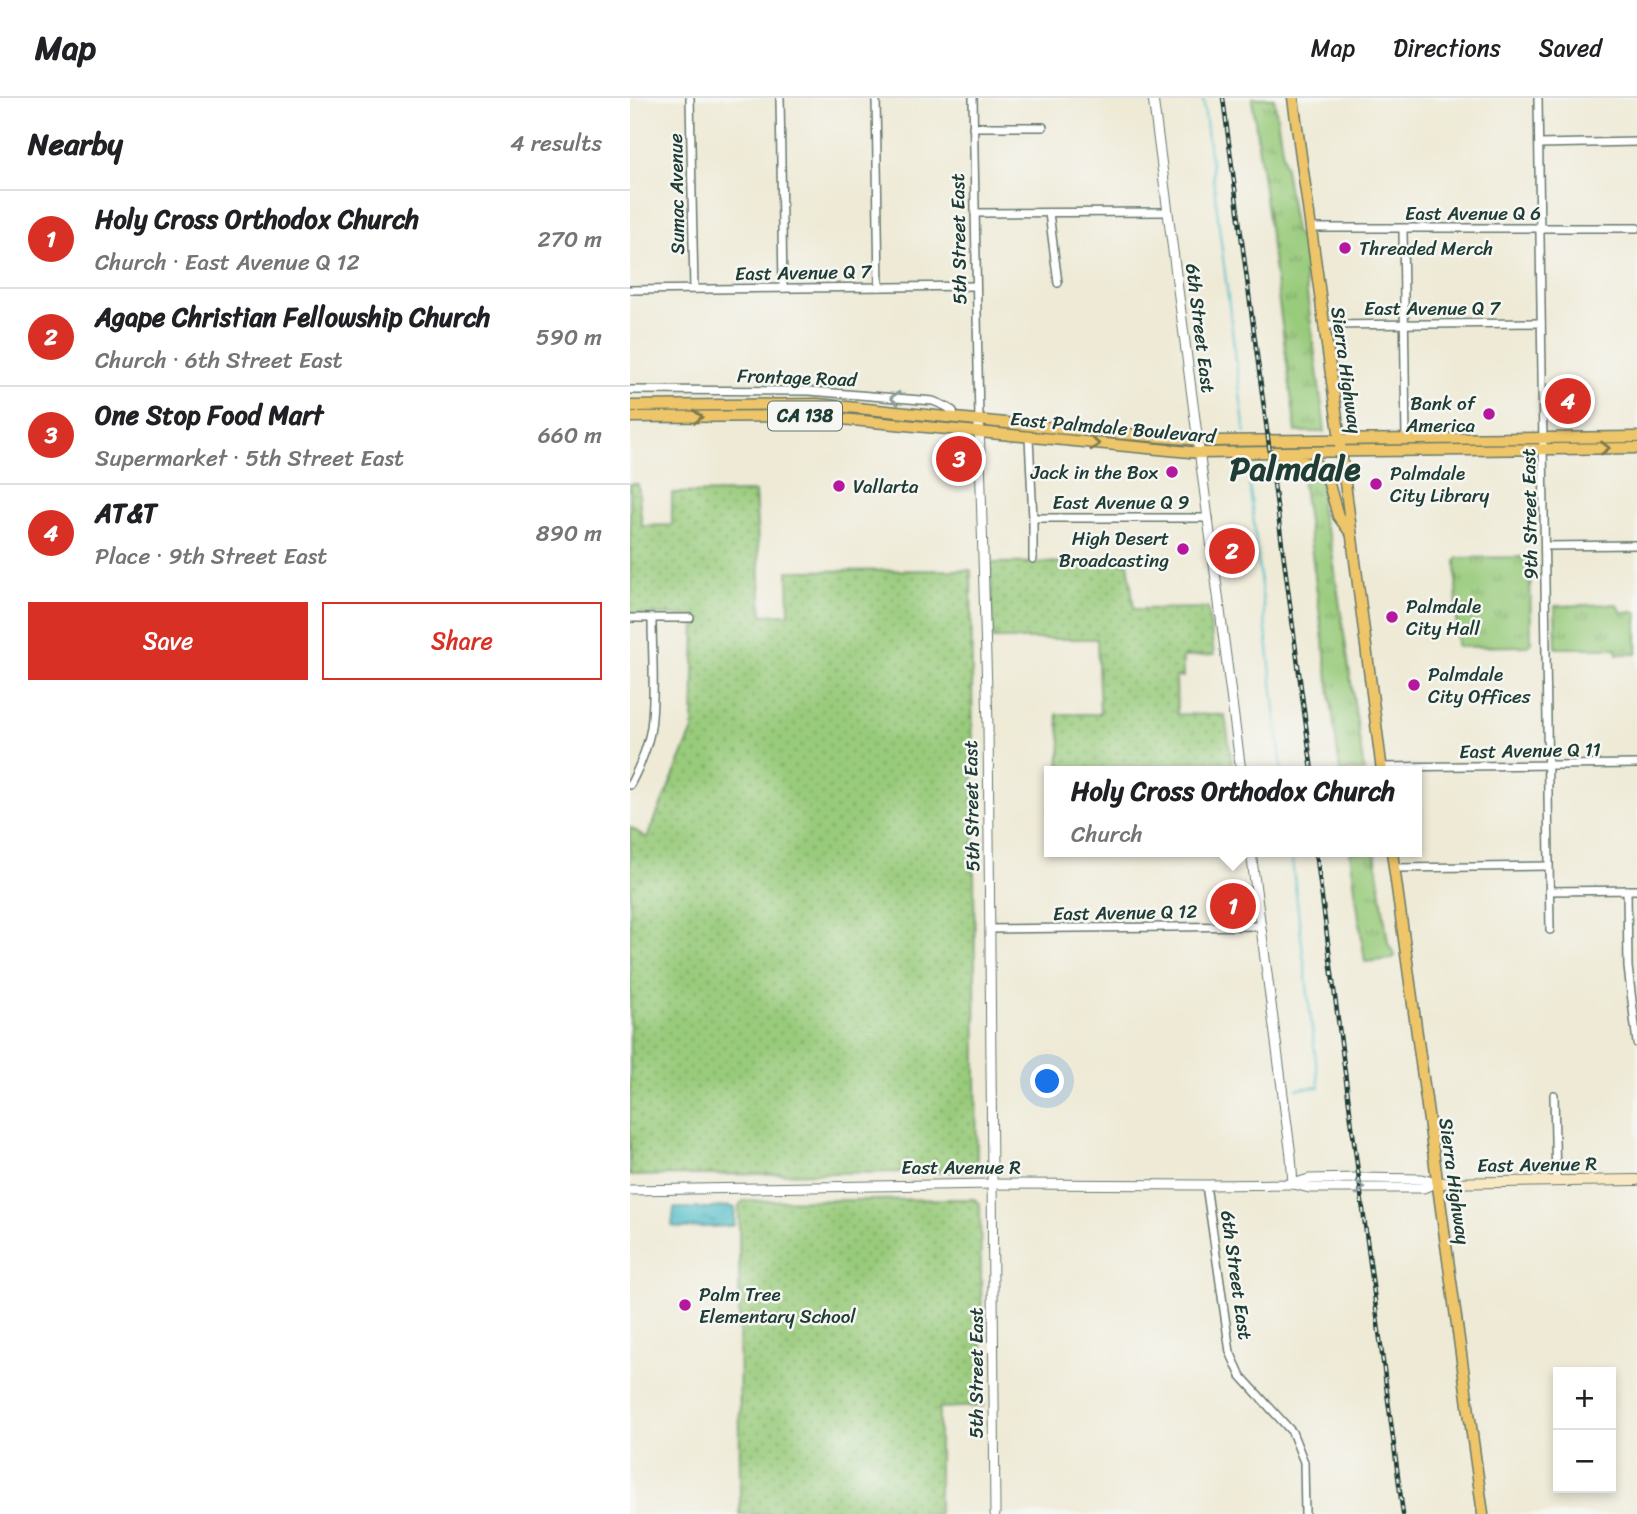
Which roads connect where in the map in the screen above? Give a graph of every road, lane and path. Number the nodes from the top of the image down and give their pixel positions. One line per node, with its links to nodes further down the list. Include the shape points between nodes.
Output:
1 (690, 98): 23 (street, Sumac Avenue)
2 (780, 98): 22 (street)
3 (876, 98): 21 (street)
4 (973, 98): 8 (street, 5th Street East)
5 (1153, 98): 12 (street, 6th Street East)
6 (1293, 98): 15 (main road, Sierra Highway)
7 (1538, 98): 11 (street, 9th Street East)
8 (974, 127): 9 (street); 13 (street, 5th Street East)
9 (1043, 127)
10 (1637, 142): 11 (street)
11 (1539, 144): 18 (street, 9th Street East)
12 (1168, 212): 14 (street); 35 (street, 6th Street East)
13 (975, 213): 14 (street); 20 (street, 5th Street East)
14 (1049, 213): 19 (street)
15 (1310, 228): 17 (street, East Avenue Q 6); 27 (main road, Sierra Highway)
16 (1637, 228): 18 (street, East Avenue Q 6)
17 (1403, 229): 18 (street, East Avenue Q 6); 26 (street)
18 (1540, 229): 25 (street, 9th Street East)
19 (1058, 283)
20 (976, 286): 21 (street, East Avenue Q 7); 32 (street, 5th Street East)
21 (879, 287): 22 (street, East Avenue Q 7)
22 (783, 288): 23 (street, East Avenue Q 7)
23 (694, 289): 24 (street, East Avenue Q 7)
24 (630, 290)
25 (1541, 323): 26 (street, East Avenue Q 7); 37 (street, 9th Street East)
26 (1403, 324): 27 (street, East Avenue Q 7); 36 (street)
27 (1323, 325): 38 (main road, Sierra Highway)
28 (630, 390): 31 (street, Frontage Road, one-way to 28, via 953,411 933,401 809,391)
29 (630, 406): 31 (main road, East Palmdale Boulevard / CA 138, via 817,404)
30 (630, 417): 32 (main road, East Palmdale Boulevard / CA 138, one-way to 32, via 791,415)
31 (955, 419): 32 (main road, East Palmdale Boulevard / CA 138)
32 (979, 427): 34 (main road, East Palmdale Boulevard / CA 138); 35 (main road, East Palmdale Boulevard / CA 138); 65 (street, 5th Street East)
33 (1637, 437): 37 (main road, East Palmdale Boulevard / CA 138)
34 (1029, 438): 40 (main road, East Palmdale Boulevard / CA 138, one-way to 40); 42 (street)
35 (1198, 440): 38 (main road, East Palmdale Boulevard / CA 138); 40 (street, 6th Street East)
36 (1406, 440): 37 (main road, East Palmdale Boulevard / CA 138); 38 (main road, East Palmdale Boulevard / CA 138)
37 (1543, 443): 38 (main road, East Palmdale Boulevard / CA 138); 39 (main road, East Palmdale Boulevard / CA 138, one-way to 39); 46 (street, 9th Street East)
38 (1340, 446): 41 (main road, East Palmdale Boulevard / CA 138); 44 (main road, Sierra Highway)
39 (1637, 448)
40 (1200, 453): 41 (main road, East Palmdale Boulevard / CA 138); 43 (street, 6th Street East)
41 (1277, 453): 44 (main road, via 1321,468 1338,516)
42 (1032, 518): 43 (street, East Avenue Q 9); 47 (street)
43 (1209, 518): 53 (street, 6th Street East)
44 (1350, 532): 54 (main road, Sierra Highway)
45 (1637, 545): 46 (street)
46 (1545, 546): 52 (street, 9th Street East)
47 (1033, 559)
48 (630, 618): 49 (street)
49 (652, 618): 50 (street); 56 (street, via 652,719)
50 (690, 618)
51 (1637, 764): 52 (street, East Avenue Q 11)
52 (1548, 765): 55 (street, East Avenue Q 11); 59 (street, 9th Street East)
53 (1240, 766)
54 (1381, 766)
55 (1422, 768)
56 (630, 785)
57 (1252, 857): 64 (street)
58 (1393, 857): 60 (main road, Sierra Highway)
59 (1548, 866): 60 (street); 63 (street, 9th Street East)
60 (1394, 868): 70 (main road, Sierra Highway)
61 (1627, 890): 62 (street); 63 (street); 67 (street, via 1628,967)
62 (1637, 890)
63 (1549, 891): 66 (street, 9th Street East)
64 (1261, 926): 65 (street, East Avenue Q 12); 73 (street)
65 (990, 929): 72 (street, 5th Street East)
66 (1550, 930)
67 (1637, 1043)
68 (1554, 1095): 71 (street)
69 (1637, 1180): 71 (main road, East Avenue R)
70 (1437, 1182): 71 (main road, East Avenue R); 73 (street, East Avenue R, via 1423,1188 1308,1188); 78 (main road, Sierra Highway)
71 (1556, 1182)
72 (992, 1184): 74 (street, East Avenue R); 75 (street, East Avenue R); 76 (street, 5th Street East)
73 (1293, 1184): 74 (street, East Avenue R)
74 (1206, 1185): 77 (street, 6th Street East, via 1230,1352 1241,1377 1292,1432 1304,1462)
75 (630, 1189)
76 (995, 1514)
77 (1305, 1514)
78 (1483, 1514)

